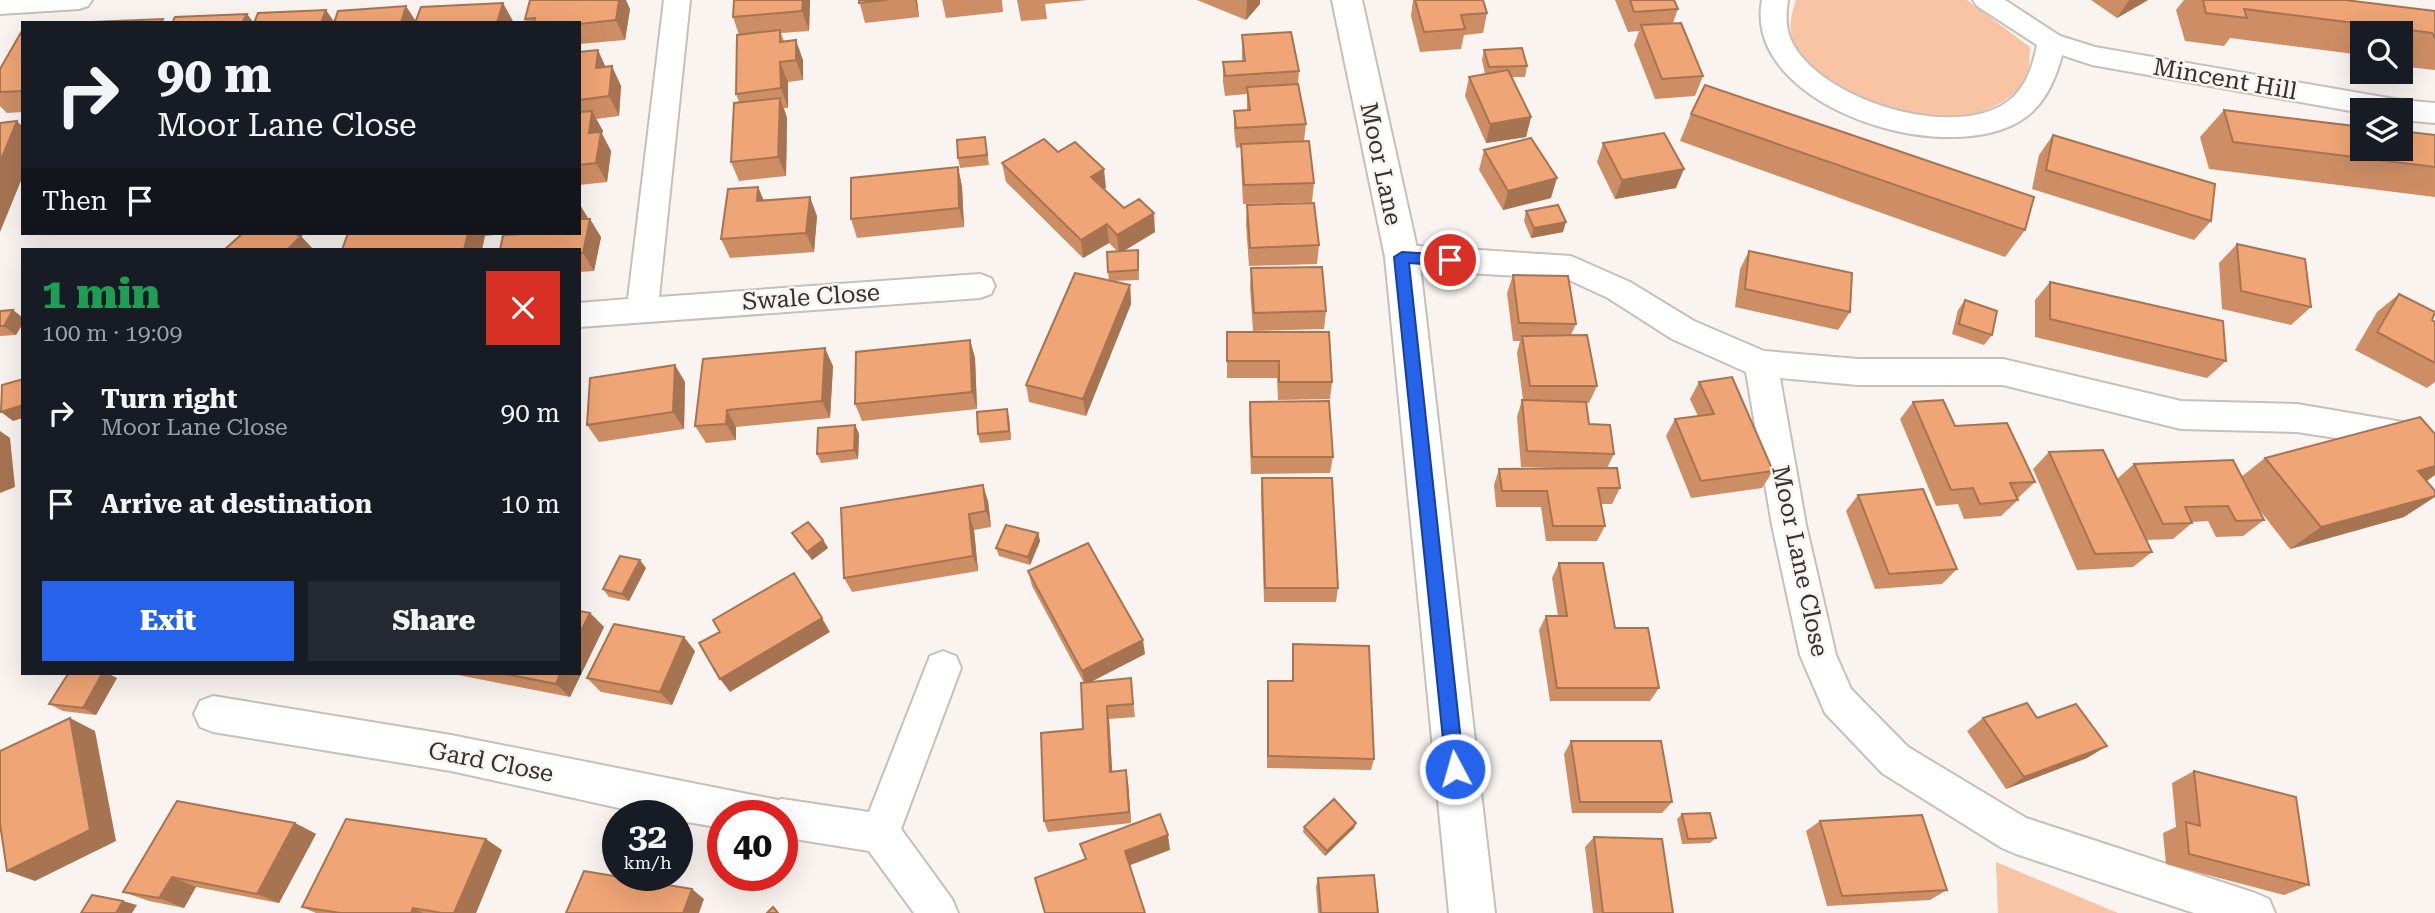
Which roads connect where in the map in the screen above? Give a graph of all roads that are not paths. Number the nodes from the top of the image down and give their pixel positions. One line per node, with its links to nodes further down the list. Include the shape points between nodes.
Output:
1 (79, 0): 6 (street)
2 (677, 0): 13 (street)
3 (1347, 0): 11 (street, Moor Lane)
4 (1775, 0): 7 (street, via 1772,15 1778,43 1816,86 1863,112 1915,124 1975,125 2015,111 2040,80)
5 (1986, 0): 7 (street, Mincent Hill)
6 (3, 8)
7 (2050, 42): 8 (street, Mincent Hill, via 2092,56)
8 (2350, 101)
9 (2413, 111): 10 (street, Mincent Hill)
10 (2435, 113)
11 (1402, 257): 15 (street, via 1571,268 1619,290 1683,330); 23 (street, Moor Lane)
12 (979, 286): 13 (street, Swale Close)
13 (642, 309): 14 (street, Swale Close)
14 (581, 315)
15 (1761, 364): 16 (street, via 1858,372 2003,372 2181,415 2297,418); 24 (street, Moor Lane Close, via 1815,642 1838,701 1895,760 2017,834)
16 (2414, 436)
17 (943, 668): 21 (street)
18 (213, 714): 19 (street, Gard Close, via 451,752)
19 (707, 806)
20 (798, 820): 21 (street)
21 (880, 833): 22 (street)
22 (938, 913)
23 (1472, 913)
24 (2255, 913)

